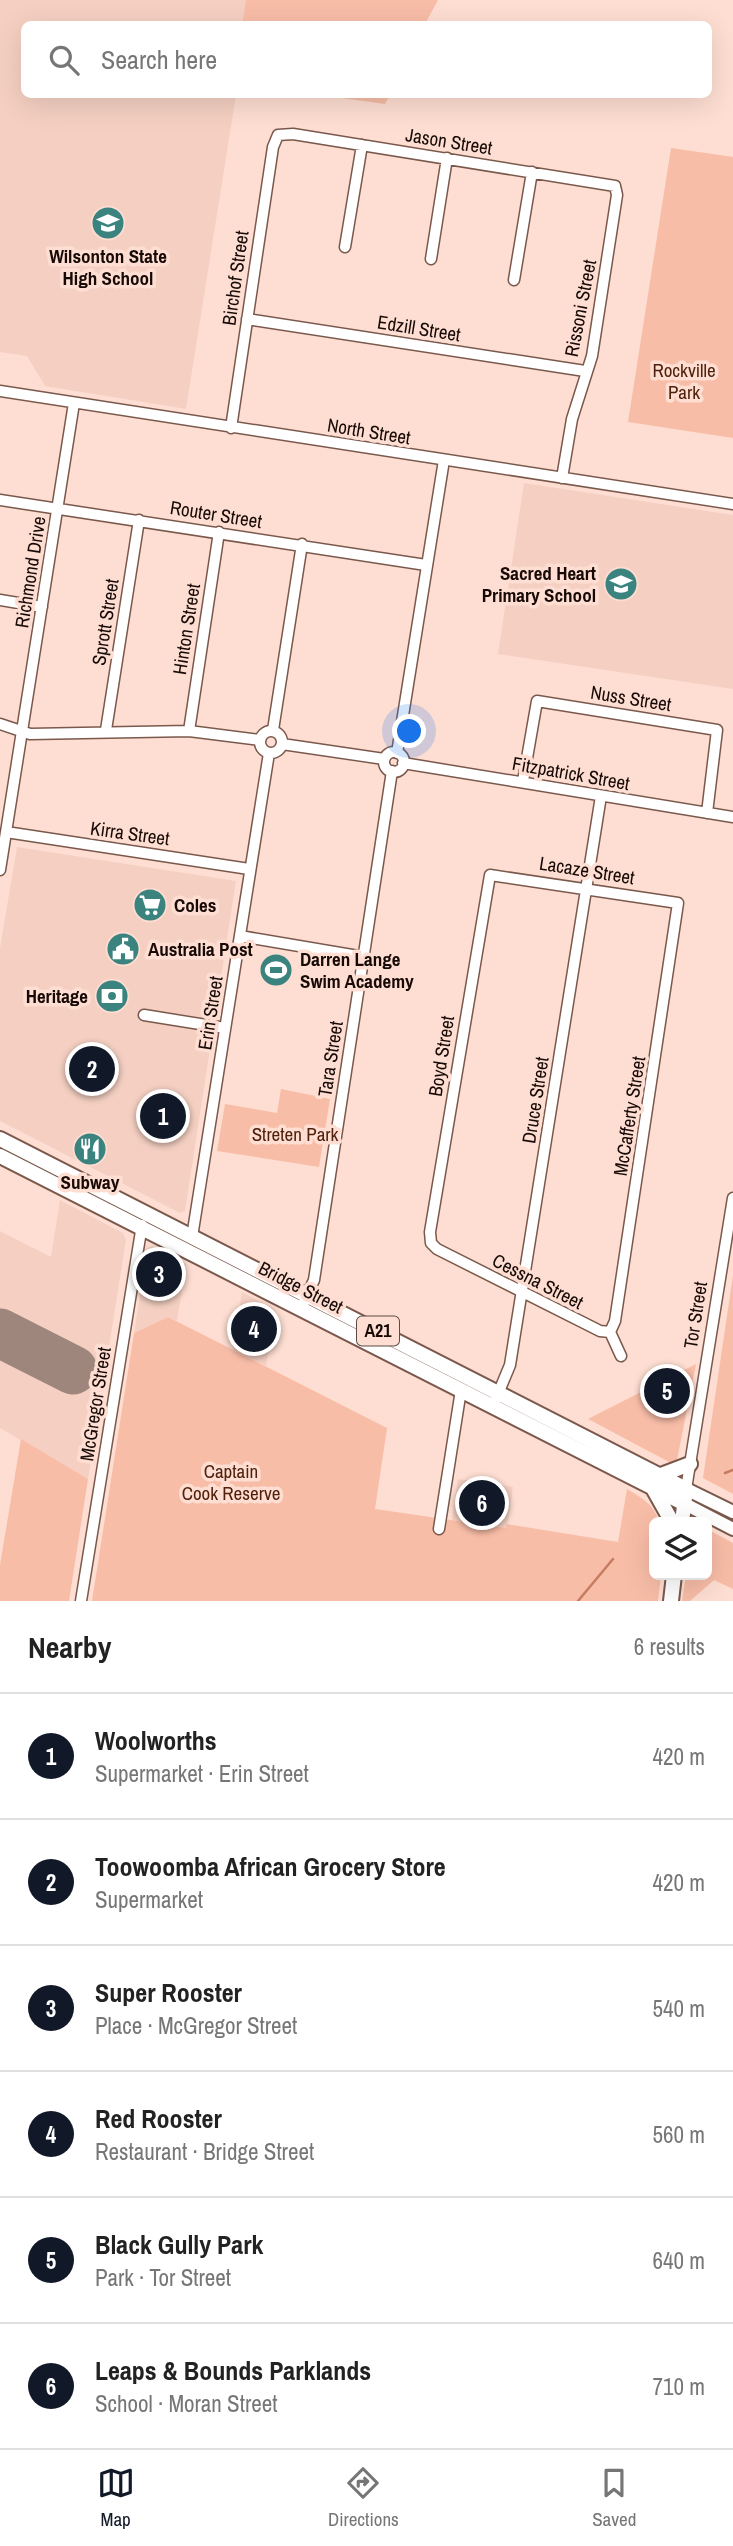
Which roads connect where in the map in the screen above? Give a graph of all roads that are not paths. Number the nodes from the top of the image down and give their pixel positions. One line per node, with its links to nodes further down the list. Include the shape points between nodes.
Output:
1 (278, 135): 2 (street, Jason Street); 9 (street, Birchof Street)
2 (362, 145): 3 (street, Jason Street); 6 (street)
3 (447, 158): 4 (street, Jason Street); 7 (street)
4 (532, 172): 5 (street, Jason Street); 8 (street)
5 (615, 186): 10 (street, Rissoni Street, via 592,356)
6 (345, 247)
7 (431, 259)
8 (514, 280)
9 (247, 319): 10 (street, Edzill Street); 13 (street, Birchof Street)
10 (585, 371): 15 (street, Rissoni Street)
11 (0, 391): 12 (street, North Street)
12 (74, 403): 13 (street, North Street); 18 (street, Richmond Drive)
13 (231, 428): 14 (street, North Street)
14 (444, 460): 15 (street, North Street); 22 (street)
15 (562, 478): 17 (street, North Street)
16 (0, 499): 18 (street, Router Street)
17 (733, 504)
18 (58, 508): 19 (street, Router Street); 24 (street, Richmond Drive)
19 (139, 520): 20 (street, Router Street); 26 (street, Sprott Street)
20 (219, 532): 21 (street, Router Street); 28 (street, Hinton Street)
21 (302, 544): 22 (street, Router Street); 27 (street)
22 (426, 565): 33 (street)
23 (0, 600): 24 (street)
24 (42, 607): 29 (street, Richmond Drive)
25 (0, 724): 29 (street)
26 (106, 730): 28 (street); 29 (street)
27 (273, 730): 30 (street); 31 (street)
28 (189, 731): 30 (street)
29 (23, 732): 39 (street, Richmond Drive)
30 (260, 740): 32 (street, via 261,748)
31 (282, 744): 32 (street); 34 (street)
32 (269, 753): 43 (street, Erin Street)
33 (397, 753): 34 (street); 35 (street)
34 (384, 759): 36 (street, via 386,769)
35 (403, 763): 36 (street, via 398,771); 37 (street, Fitzpatrick Street)
36 (392, 771): 49 (street, Tara Street)
37 (523, 781): 38 (street, Fitzpatrick Street); 40 (street, Nuss Street, via 537,701 717,730)
38 (601, 796): 40 (street, Fitzpatrick Street); 46 (street, Druce Street)
39 (4, 812): 42 (street, Richmond Drive)
40 (707, 813): 41 (street, Fitzpatrick Street)
41 (733, 817)
42 (6, 832): 43 (street, Kirra Street); 44 (street, Richmond Drive)
43 (249, 869): 48 (street, Erin Street)
44 (0, 870)
45 (490, 875): 46 (street, Lacaze Street); 59 (street, Boyd Street)
46 (586, 887): 47 (street, Lacaze Street); 60 (street, Druce Street)
47 (678, 904): 62 (street, McCafferty Street)
48 (240, 936): 49 (street); 51 (street, Erin Street)
49 (364, 957): 61 (street, Tara Street, via 314,1280)
50 (144, 1015): 51 (street)
51 (225, 1028): 58 (street, Erin Street)
52 (0, 1139): 56 (highway, Bridge Street / A21)
53 (0, 1156): 57 (highway, Bridge Street / A21)
54 (733, 1198): 55 (street, Tor Street)
55 (732, 1210): 66 (street, Tor Street)
56 (145, 1212): 57 (street, McGregor Street); 58 (highway, Bridge Street / A21)
57 (142, 1228): 61 (highway, Bridge Street / A21); 78 (street, McGregor Street)
58 (192, 1237): 61 (highway, Bridge Street / A21)
59 (431, 1242): 60 (street, Cessna Street)
60 (522, 1292): 62 (street, Cessna Street); 65 (street, Druce Street, via 510,1365)
61 (304, 1302): 64 (highway, Bridge Street / A21); 65 (highway, Bridge Street / A21)
62 (610, 1332): 63 (street)
63 (621, 1356)
64 (461, 1390): 65 (highway, Bridge Street / A21); 75 (street)
65 (496, 1400): 67 (highway, Bridge Street / A21)
66 (690, 1464): 67 (highway); 68 (street, Tor Street)
67 (657, 1482): 68 (highway, Bridge Street / A21); 69 (highway, Bridge Street); 71 (highway)
68 (686, 1489): 69 (highway, Tor Street); 70 (main road, Bridge Street)
69 (685, 1504): 72 (highway, Tor Street); 73 (main road, Bridge Street)
70 (733, 1512)
71 (669, 1517)
72 (683, 1517)
73 (708, 1517)
74 (712, 1519): 76 (main road, Bridge Street)
75 (439, 1529)
76 (733, 1529)
77 (673, 1580): 79 (highway)
78 (81, 1601)
79 (671, 1601)

